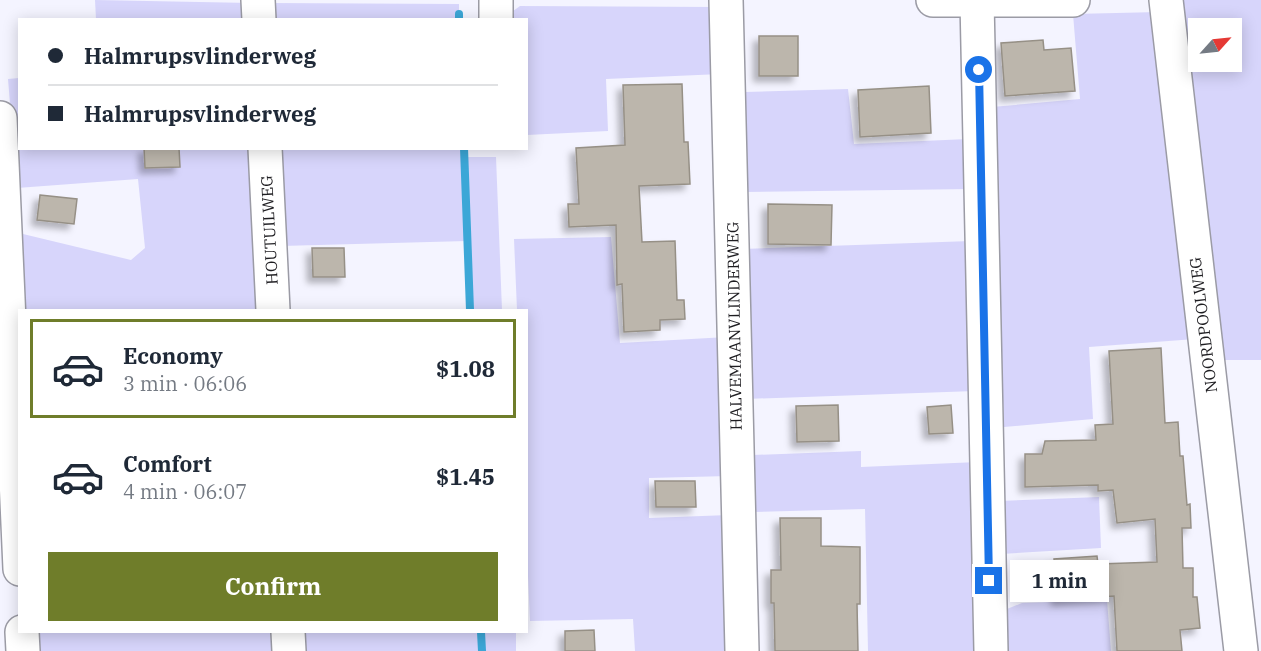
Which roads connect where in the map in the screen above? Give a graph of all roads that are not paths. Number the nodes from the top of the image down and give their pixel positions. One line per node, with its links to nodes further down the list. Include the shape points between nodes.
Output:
1 (258, 0): 9 (street)
2 (496, 0): 10 (street)
3 (726, 0): 19 (street, HALVEMAANVLINDERWEG)
4 (933, 0): 7 (street)
5 (1073, 0): 8 (street)
6 (1166, 0): 21 (street, NOORDPOOLWEG)
7 (977, 1): 8 (street); 20 (street)
8 (1018, 1)
9 (259, 18)
10 (496, 18)
11 (0, 118): 14 (street)
12 (266, 150): 13 (street, HOUTUILWEG)
13 (273, 309)
14 (18, 524)
15 (22, 633): 17 (street)
16 (288, 633): 18 (street)
17 (23, 651)
18 (289, 651)
19 (742, 651)
20 (990, 651)
21 (1241, 651)

